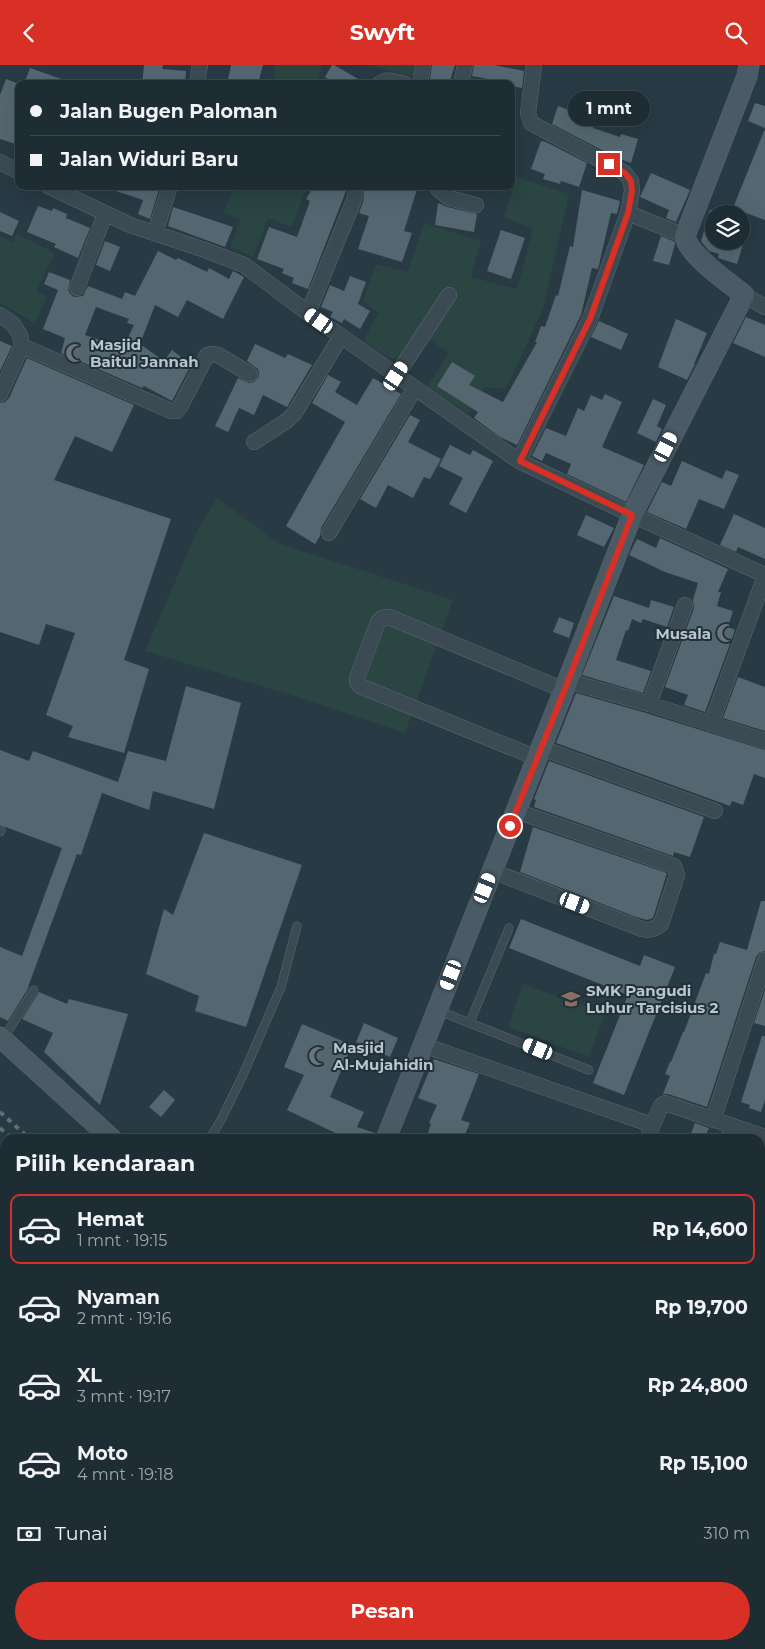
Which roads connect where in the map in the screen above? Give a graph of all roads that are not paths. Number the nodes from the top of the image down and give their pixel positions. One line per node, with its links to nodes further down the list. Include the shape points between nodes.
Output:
1 (200, 65): 6 (street)
2 (423, 65): 7 (street)
3 (465, 65): 8 (street)
4 (534, 65): 16 (street, via 528,113 531,123 625,173 631,181 632,191)
5 (749, 65): 19 (street)
6 (198, 80)
7 (421, 80)
8 (462, 80)
9 (0, 163): 10 (street)
10 (15, 170)
11 (56, 190): 17 (street)
12 (169, 190): 18 (street)
13 (356, 190): 24 (street)
14 (439, 190): 15 (street, via 449,198)
15 (476, 205)
16 (628, 213): 19 (street); 33 (street, via 590,319)
17 (104, 214): 18 (street); 20 (street)
18 (155, 233): 24 (street, via 244,265)
19 (685, 236): 22 (street, via 693,253)
20 (77, 288)
21 (449, 295): 29 (street)
22 (744, 295): 23 (street); 34 (street)
23 (765, 307)
24 (308, 313): 26 (street)
25 (0, 315): 27 (street, via 13,324)
26 (341, 336): 29 (street); 32 (street, via 294,414)
27 (22, 346): 28 (street, via 171,411 180,407 207,355 218,355); 31 (street)
28 (250, 374)
29 (396, 376): 30 (street)
30 (415, 388): 33 (street); 35 (street)
31 (0, 394)
32 (254, 442)
33 (520, 461): 34 (street)
34 (632, 515): 36 (street); 38 (street)
35 (329, 533)
36 (765, 575): 40 (street)
37 (685, 605): 39 (street)
38 (566, 685): 39 (street); 42 (street); 42 (street, via 389,617 378,623 357,678 360,686)
39 (649, 704): 40 (street)
40 (711, 724): 41 (street)
41 (765, 741)
42 (539, 753): 43 (street); 44 (street)
43 (516, 811): 45 (street); 45 (street, via 674,867 677,875 661,924 648,931)
44 (715, 811)
45 (492, 871): 50 (street)
46 (297, 926): 59 (lane, via 281,987 242,1077)
47 (509, 927): 51 (lane)
48 (764, 965): 55 (street)
49 (34, 990): 52 (lane)
50 (437, 1010): 51 (lane); 53 (street)
51 (470, 1022): 54 (lane)
52 (2, 1038): 58 (street)
53 (423, 1045): 56 (street); 60 (street)
54 (589, 1070)
55 (713, 1120): 56 (street, via 663,1104); 57 (street)
56 (649, 1132)
57 (727, 1132): 61 (street)
58 (107, 1134)
59 (212, 1134)
60 (388, 1134)
61 (742, 1134)

